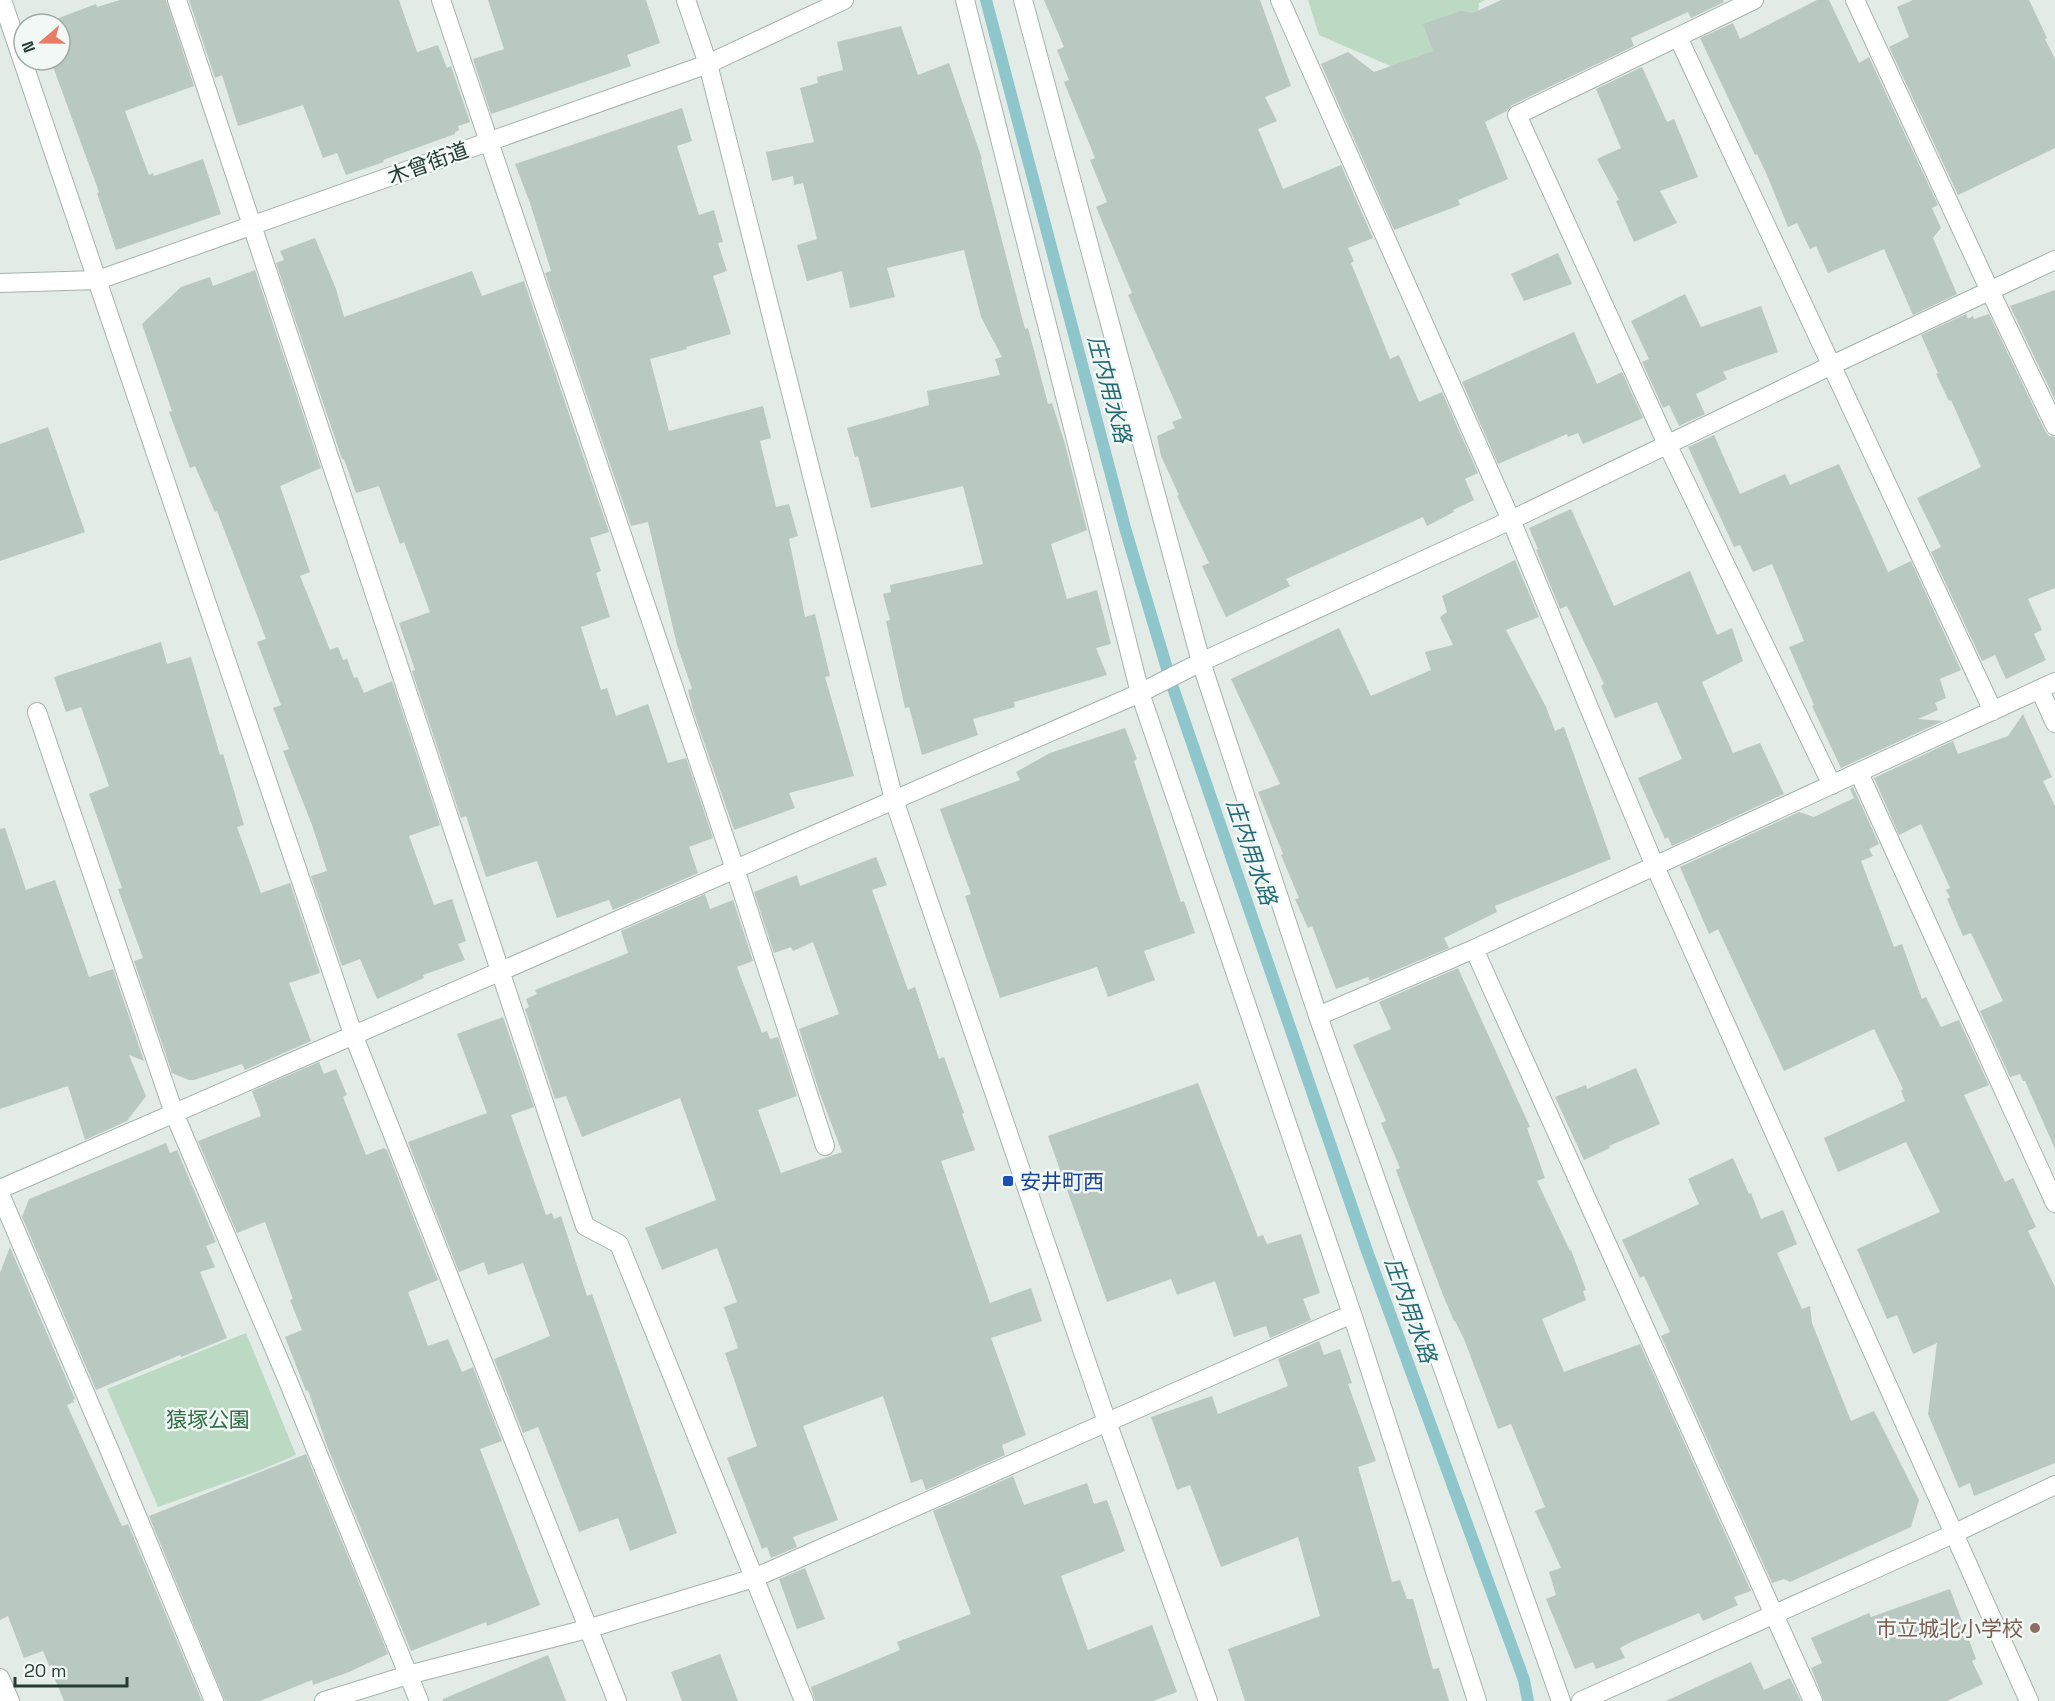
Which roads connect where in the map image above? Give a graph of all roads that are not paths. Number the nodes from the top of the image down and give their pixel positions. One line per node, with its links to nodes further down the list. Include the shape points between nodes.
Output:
1 (2, 0): 16 (street)
2 (177, 0): 14 (street)
3 (441, 0): 13 (street)
4 (686, 0): 12 (street)
5 (844, 0): 12 (street, 木曾街道)
6 (964, 0): 25 (street)
7 (1023, 0): 23 (street)
8 (1280, 0): 22 (street)
9 (1754, 0): 11 (street)
10 (1855, 0): 18 (street)
11 (1678, 37): 19 (street); 21 (street, via 1517,115)
12 (708, 64): 13 (street, 木曾街道); 31 (street)
13 (488, 141): 14 (street, 木曾街道); 33 (street)
14 (253, 225): 16 (street, 木曾街道); 35 (street)
15 (2055, 260): 18 (street)
16 (98, 280): 17 (street, 木曾街道); 37 (street)
17 (0, 283)
18 (1990, 291): 19 (street); 20 (street)
19 (1830, 366): 21 (street); 26 (street)
20 (2055, 426)
21 (1667, 444): 22 (street); 30 (street)
22 (1511, 520): 23 (street); 32 (street)
23 (1201, 662): 25 (street); 36 (street)
24 (2047, 686): 26 (street); 28 (street)
25 (1147, 689): 31 (street); 42 (street)
26 (1993, 711): 29 (street)
27 (37, 712): 38 (street)
28 (2055, 723)
29 (1860, 773): 30 (street); 41 (street)
30 (1832, 785): 32 (street)
31 (894, 800): 33 (street); 43 (street)
32 (1654, 864): 34 (street); 45 (street)
33 (735, 869): 35 (street); 39 (street)
34 (1474, 949): 36 (street); 47 (street)
35 (500, 971): 37 (street); 46 (street, via 585,1226 619,1244)
36 (1318, 1017): 59 (street)
37 (352, 1035): 38 (street); 48 (street)
38 (174, 1113): 40 (street); 49 (street)
39 (825, 1146)
40 (0, 1191): 52 (street)
41 (2055, 1203)
42 (1352, 1314): 43 (street); 58 (street)
43 (1107, 1422): 46 (street); 57 (street)
44 (2055, 1485): 45 (street)
45 (1953, 1534): 47 (street); 62 (street)
46 (754, 1578): 48 (street); 56 (street)
47 (1774, 1614): 60 (street); 61 (street)
48 (587, 1629): 49 (street); 55 (street)
49 (408, 1675): 53 (street); 54 (street)
50 (0, 1678): 51 (street)
51 (10, 1701)
52 (214, 1701)
53 (324, 1701)
54 (419, 1701)
55 (616, 1701)
56 (804, 1701)
57 (1208, 1701)
58 (1477, 1701)
59 (1562, 1701)
60 (1581, 1701)
61 (1813, 1701)
62 (2029, 1701)

